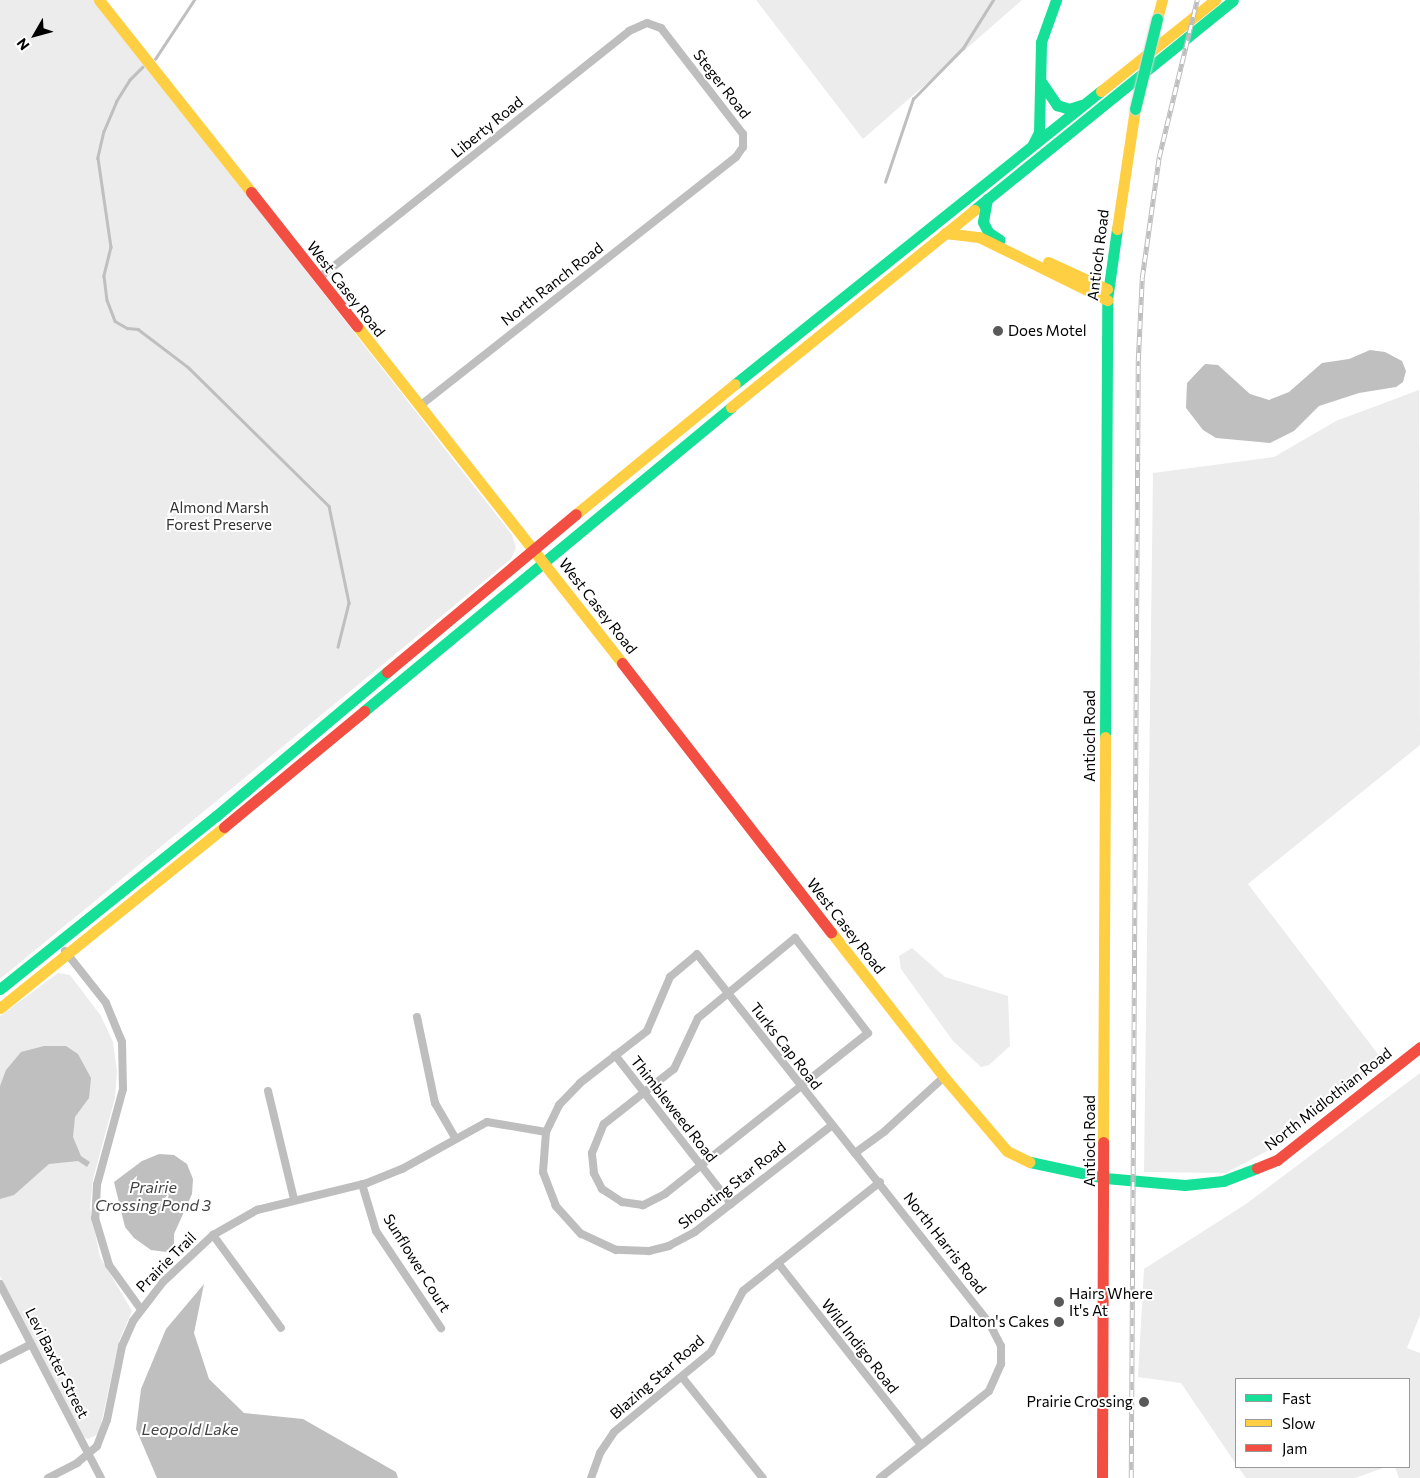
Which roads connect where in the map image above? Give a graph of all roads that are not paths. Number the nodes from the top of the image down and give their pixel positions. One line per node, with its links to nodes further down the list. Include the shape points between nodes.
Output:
1 (99, 0): 13 (main road, West Casey Road)
2 (1056, 0): 7 (main road, via 1041,42)
3 (1162, 0): 14 (main road, Antioch Road, bridge, via 1135,109)
4 (1216, 0): 8 (main road)
5 (1233, 0): 11 (main road)
6 (673, 44): 10 (street, Steger Road, via 744,138 743,147 736,157); 13 (street, Liberty Road, via 656,25 647,23 629,31)
7 (1040, 81): 8 (main road, via 1046,94 1057,105 1072,109); 9 (main road, via 1039,132)
8 (1085, 104): 9 (main road)
9 (1032, 146): 16 (main road, via 629,469)
10 (702, 184): 15 (street, North Ranch Road)
11 (988, 198): 12 (main road); 14 (main road, via 983,208 983,222 995,238)
12 (945, 233): 14 (main road, via 979,237); 17 (main road)
13 (318, 278): 15 (main road, West Casey Road)
14 (1107, 294): 36 (main road, Antioch Road)
15 (420, 406): 16 (main road, West Casey Road)
16 (534, 550): 17 (main road, West Casey Road); 18 (main road)
17 (543, 561): 20 (main road); 27 (main road, West Casey Road)
18 (59, 944): 20 (street); 21 (main road)
19 (697, 954): 22 (street, Turks Cap Road); 26 (street, Shooting Star Road, via 670,977 647,1031)
20 (68, 955): 23 (main road); 44 (street, via 106,1003 122,1042 123,1089 97,1184 95,1218 109,1265)
21 (0, 989)
22 (728, 993): 28 (street, Turks Cap Road); 28 (street, via 795,938 868,1034); 30 (street, via 698,1018 679,1064)
23 (0, 1008)
24 (417, 1018): 33 (street, via 436,1103)
25 (1420, 1047): 36 (main road, North Midlothian Road, via 1291,1150 1258,1170 1204,1184)
26 (615, 1055): 30 (street, Thimbleweed Road); 32 (street, Shooting Star Road, via 568,1093)
27 (944, 1077): 34 (street, via 885,1131); 36 (main road, West Casey Road, via 1007,1151 1039,1166)
28 (802, 1087): 31 (street, Turks Cap Road); 35 (street)
29 (268, 1091): 39 (street)
30 (644, 1093): 35 (street, Thimbleweed Road); 35 (street, via 604,1124 596,1139 592,1152 594,1173 602,1189 622,1202 643,1205 665,1194)
31 (831, 1126): 34 (street, Turks Cap Road); 40 (street, Shooting Star Road)
32 (546, 1132): 33 (street, Prairie Trail, via 487,1122); 40 (street, Shooting Star Road, via 543,1172 556,1206 581,1234 605,1246 637,1252 668,1246 695,1232)
33 (455, 1137): 38 (street, Prairie Trail, via 402,1169)
34 (855, 1153): 37 (street, North Harris Road)
35 (702, 1166): 40 (street, Thimbleweed Road)
36 (1105, 1178): 57 (main road, Antioch Road)
37 (880, 1182): 42 (street, Blazing Star Road); 50 (street, North Harris Road, via 983,1314 1000,1346 1001,1364 989,1391)
38 (362, 1184): 39 (street, Prairie Trail); 46 (street, Sunflower Court, via 376,1231)
39 (294, 1199): 41 (street, Prairie Trail, via 257,1210)
40 (731, 1204)
41 (214, 1235): 44 (street, Prairie Trail); 45 (street)
42 (778, 1263): 49 (street, Blazing Star Road, via 743,1291 718,1342); 50 (street, Wild Indigo Road)
43 (0, 1284): 47 (street, Levi Baxter Street)
44 (140, 1308): 51 (street, Prairie Trail, via 122,1346 103,1435)
45 (281, 1328)
46 (441, 1328)
47 (31, 1344): 48 (street); 51 (street, Levi Baxter Street)
48 (0, 1360)
49 (682, 1377): 54 (street, Blazing Star Road, via 614,1432 600,1454); 55 (street)
50 (921, 1446): 56 (street, North Harris Road)
51 (89, 1455): 52 (street, Prairie Trail); 53 (street, Levi Baxter Street)
52 (48, 1478)
53 (101, 1478)
54 (591, 1478)
55 (763, 1478)
56 (880, 1478)
57 (1102, 1478)

